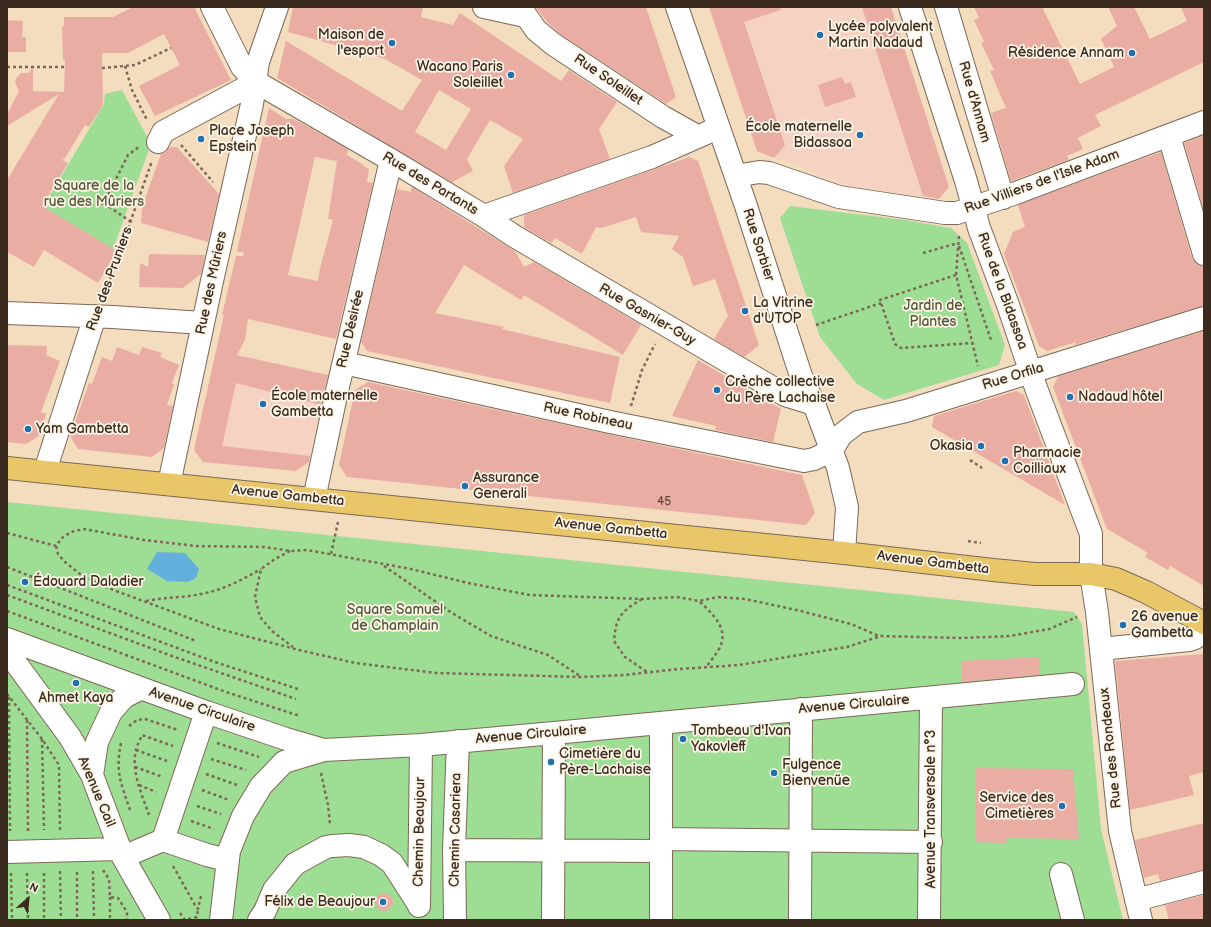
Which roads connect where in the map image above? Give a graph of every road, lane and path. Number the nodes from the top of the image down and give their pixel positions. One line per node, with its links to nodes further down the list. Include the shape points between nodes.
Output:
1 (212, 7): 13 (street, Rue des Partants, via 242,67)
2 (277, 7): 13 (street, Rue des Mûriers, via 258,62)
3 (484, 7): 7 (street, Rue Soleillet)
4 (677, 7): 15 (street, Rue Sorbier)
5 (910, 7): 25 (street, Rue de la Bidassoa)
6 (946, 7): 22 (street, Rue d'Annam)
7 (523, 12): 17 (street, Rue Soleillet, via 536,30 553,44 663,117)
8 (171, 48): 9 (path, via 135,65)
9 (125, 66): 12 (path); 16 (path, via 132,90)
10 (7, 67): 11 (path)
11 (65, 67)
12 (102, 68)
13 (256, 82): 16 (street); 19 (street, Rue des Partants); 23 (street, Rue des Mûriers)
14 (1204, 122): 18 (street, Rue Villiers de l'Isle Adam)
15 (718, 128): 17 (street, Rue des Partants); 20 (street, Rue Sorbier)
16 (163, 136): 23 (path); 24 (path, via 128,155); 27 (path, Rue des Pruniers)
17 (697, 136): 26 (street, Rue des Partants, via 652,157)
18 (1169, 136): 22 (street, Rue Villiers de l'Isle Adam); 30 (street)
19 (391, 160): 26 (street, Rue des Partants); 41 (street, Rue Désirée)
20 (736, 176): 25 (street, Rue Villiers de l'Isle Adam, via 769,173 839,197 945,213 957,213); 44 (street, Rue Sorbier, via 801,376)
21 (80, 198): 24 (path, via 99,206)
22 (1003, 198): 25 (street, Rue Villiers de l'Isle Adam)
23 (230, 201): 36 (street, Rue des Mûriers)
24 (104, 203): 27 (path)
25 (974, 208): 43 (street, Rue de la Bidassoa)
26 (484, 216): 44 (street, Rue Gasnier-Guy, via 785,395)
27 (130, 222): 34 (path, Rue des Pruniers)
28 (958, 243): 29 (path); 31 (path); 38 (path)
29 (923, 254)
30 (1204, 254)
31 (956, 275): 32 (path, via 880,300); 40 (path)
32 (881, 304): 37 (path); 40 (path, via 895,344 901,348)
33 (7, 313): 34 (street)
34 (95, 316): 36 (street); 50 (street, Rue des Pruniers)
35 (1204, 318): 43 (street, Rue Orfila)
36 (203, 323): 51 (street, Rue des Mûriers)
37 (816, 325)
38 (991, 340)
39 (655, 343): 45 (path, via 642,370)
40 (972, 343): 42 (path)
41 (344, 363): 46 (street, Rue Robineau, via 610,422 804,460 814,459); 52 (street, Rue Désirée)
42 (979, 370)
43 (1031, 372): 46 (street, Rue Orfila, via 858,422 841,435); 64 (street, Rue de la Bidassoa, via 1091,534)
44 (814, 404): 46 (street, Rue Sorbier)
45 (630, 410)
46 (832, 450): 59 (street, Rue Sorbier, via 847,507)
47 (970, 460): 49 (path)
48 (7, 468): 50 (main road, Avenue Gambetta)
49 (982, 468)
50 (45, 471): 51 (main road, Avenue Gambetta)
51 (169, 484): 52 (main road, Avenue Gambetta)
52 (314, 499): 59 (main road, Avenue Gambetta)
53 (338, 521): 60 (path)
54 (7, 533): 57 (path)
55 (968, 542): 56 (path)
56 (981, 543)
57 (56, 546): 58 (path, via 70,532 84,529 196,546 265,547); 68 (path, via 58,554 80,574 108,588)
58 (290, 551): 60 (path, via 307,550); 63 (path)
59 (844, 553): 64 (main road, Avenue Gambetta, via 1035,574)
60 (331, 554): 61 (path)
61 (384, 565): 67 (path, via 530,595); 82 (path, via 452,613 491,636 548,655)
62 (7, 567): 76 (path)
63 (261, 569): 68 (path, via 235,584 201,594); 77 (path, via 255,597 260,618)
64 (1091, 574): 72 (main road, Avenue Gambetta, via 1116,579 1146,592); 78 (street, Rue des Rondeaux)
65 (7, 585): 85 (path, via 215,662)
66 (7, 595): 88 (path)
67 (643, 599): 69 (path, via 677,598); 81 (path, via 620,614 614,641 625,657)
68 (146, 601): 77 (path, via 219,629)
69 (699, 601): 74 (path, via 718,597 745,599 851,624); 80 (path, via 712,612 723,634 720,648)
70 (7, 611): 91 (path, via 226,692)
71 (1077, 617): 74 (path, via 1049,629 1010,636)
72 (1204, 623)
73 (1204, 629): 78 (street, via 1189,640)
74 (879, 636): 80 (path, via 848,647)
75 (7, 639): 84 (street, Avenue Circulaire)
76 (196, 641)
77 (295, 649): 82 (path, via 355,663 436,673)
78 (1101, 649): 122 (street, Rue des Rondeaux, via 1120,831)
79 (7, 651): 99 (street, Avenue Cail, via 70,737)
80 (706, 668): 81 (path)
81 (648, 672): 82 (path)
82 (581, 676)
83 (1073, 684): 87 (street, Avenue Circulaire)
84 (140, 689): 90 (street, Avenue Circulaire); 99 (street, via 124,697 111,712 97,742)
85 (301, 690)
86 (8, 696): 92 (path); 110 (path)
87 (931, 698): 89 (street, Avenue Circulaire); 106 (street, Avenue Transversale n°3)
88 (296, 699)
89 (801, 709): 93 (street, Avenue Circulaire); 105 (street)
90 (206, 712): 98 (street, Avenue Circulaire); 104 (street)
91 (300, 716)
92 (27, 720): 95 (path); 103 (path)
93 (661, 724): 94 (street, Avenue Circulaire); 107 (street)
94 (554, 733): 96 (street, Avenue Circulaire); 109 (street)
95 (42, 739): 101 (path); 102 (path, via 59,765)
96 (458, 741): 97 (street, Avenue Circulaire); 108 (street, Chemin Casariera)
97 (421, 745): 98 (street, Avenue Circulaire); 123 (street, Chemin Beaujour)
98 (320, 751): 100 (path); 112 (street, via 284,762 260,786 242,816)
99 (92, 775): 111 (street, Avenue Cail)
100 (328, 805)
101 (44, 831)
102 (60, 832)
103 (28, 839)
104 (163, 840): 111 (street); 112 (street)
105 (801, 840): 106 (street); 107 (street); 138 (street)
106 (931, 842): 139 (street, Avenue Transversale n°3)
107 (662, 845): 109 (street); 137 (street)
108 (454, 850): 109 (street); 135 (street, Chemin Casariera)
109 (552, 850): 136 (street)
110 (9, 851): 111 (street); 124 (path)
111 (121, 853): 132 (street, Avenue Cail)
112 (227, 860): 133 (street)
113 (60, 863): 127 (path)
114 (102, 868): 121 (path, via 109,879)
115 (28, 870): 125 (path)
116 (77, 870): 128 (path)
117 (93, 870): 129 (path)
118 (44, 871): 126 (path)
119 (1061, 874): 140 (street)
120 (1204, 882): 122 (street)
121 (110, 897): 130 (path); 131 (path, via 118,898 127,912)
122 (1138, 910)
123 (419, 912): 134 (street, via 392,863 364,847 349,845 326,847 295,864 274,890)
124 (12, 920)
125 (28, 920)
126 (44, 920)
127 (61, 920)
128 (78, 920)
129 (94, 920)
130 (110, 920)
131 (127, 920)
132 (159, 920)
133 (221, 920)
134 (259, 920)
135 (455, 920)
136 (553, 920)
137 (661, 920)
138 (800, 920)
139 (930, 920)
140 (1073, 920)

